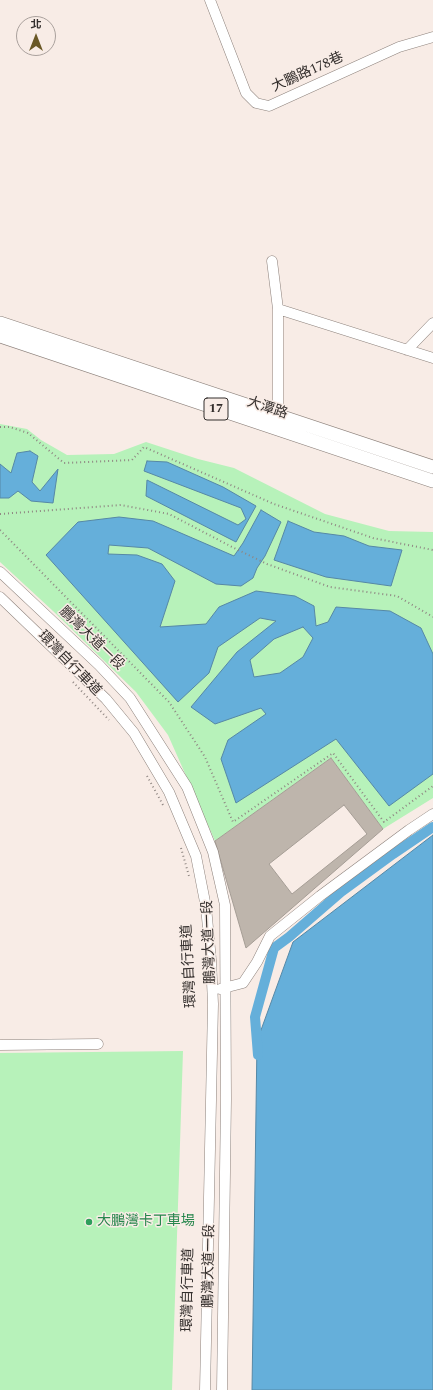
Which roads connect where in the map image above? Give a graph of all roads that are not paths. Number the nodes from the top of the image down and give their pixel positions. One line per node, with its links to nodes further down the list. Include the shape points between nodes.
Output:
1 (210, 0): 2 (street, 大鵬路178巷, via 246,93 256,103 269,106 399,48)
2 (433, 37)
3 (272, 261): 4 (street)
4 (278, 309): 8 (street); 10 (street)
5 (0, 323): 10 (main road, 大潭路 / 17)
6 (433, 323): 8 (street)
7 (0, 336): 12 (main road, 大潭路 / 17)
8 (407, 350): 9 (street)
9 (433, 358)
10 (278, 415): 11 (main road, 大潭路 / 17)
11 (433, 467)
12 (433, 481)
13 (0, 572): 16 (street, 鵬灣大道一段, via 99,665 130,698 187,787 213,852 225,905)
14 (0, 597): 17 (street, 鵬灣大道一段, via 106,699 134,733 169,792 196,856 206,907)
15 (433, 814): 16 (street, via 270,936 257,962 242,983)
16 (225, 988): 17 (street); 21 (street, 鵬灣大道一段)
17 (212, 989): 20 (street, 鵬灣大道一段)
18 (98, 1044): 19 (street)
19 (0, 1045)
20 (205, 1390)
21 (222, 1390)

